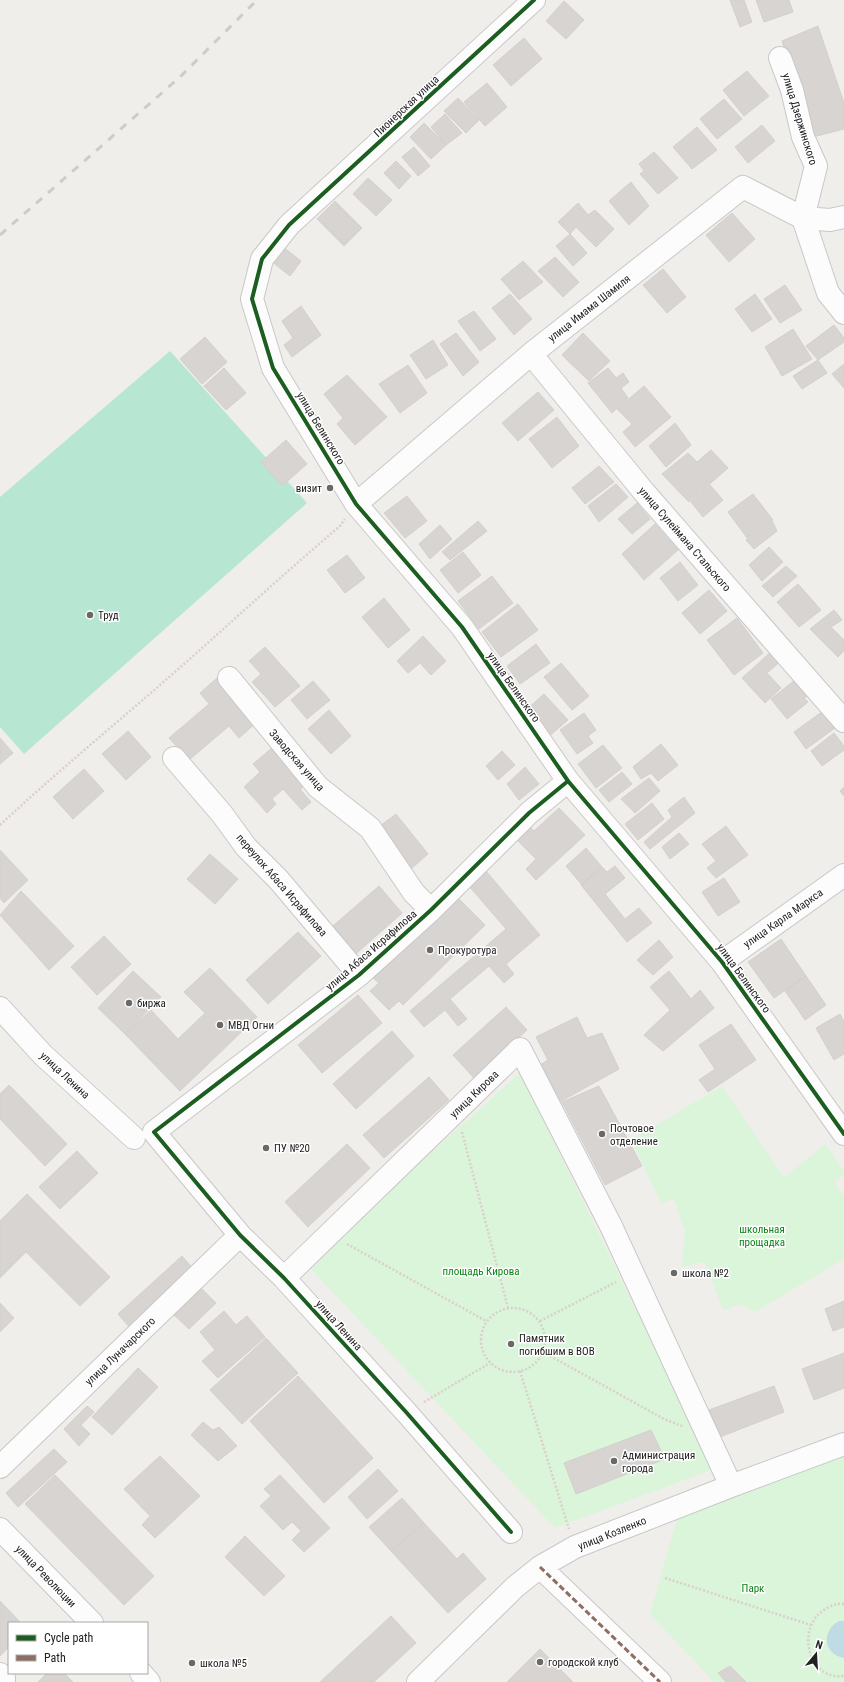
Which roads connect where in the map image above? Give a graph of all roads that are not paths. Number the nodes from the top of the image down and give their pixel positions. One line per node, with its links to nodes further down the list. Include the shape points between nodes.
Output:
1 (534, 0): 5 (street, Пионерская улица)
2 (780, 58): 3 (street, улица Дзержинского, via 792,90 803,137 816,166)
3 (803, 218): 4 (street, улица Имама Шамиля); 6 (street, via 828,293); 7 (street, улица Имама Шамиля, via 743,187)
4 (844, 218)
5 (289, 225): 8 (street, улица Белинского, via 262,259 252,299 273,368)
6 (844, 314)
7 (531, 354): 8 (street, улица Имама Шамиля); 10 (street, улица Сулеймана Стальского, via 644,492)
8 (356, 504): 12 (street, улица Белинского, via 462,627)
9 (228, 678): 14 (street, Заводская улица, via 318,786 370,828 414,893)
10 (844, 721)
11 (174, 758): 16 (street, переулок Абаса Исрафилова, via 222,814 246,847 278,879)
12 (568, 781): 14 (street, улица Абаса Исрафилова, via 529,814); 15 (street, улица Белинского)
13 (844, 875): 15 (street, улица Карла Маркса)
14 (431, 910): 16 (street, улица Абаса Исрафилова)
15 (722, 962): 18 (street, улица Белинского)
16 (359, 975): 19 (street, улица Абаса Исрафилова)
17 (0, 1008): 19 (street, улица Ленина, via 43,1055)
18 (844, 1134)
19 (144, 1135): 20 (street, улица Ленина)
20 (240, 1235): 21 (street, улица Ленина); 23 (street, улица Луначарского)
21 (284, 1278): 24 (street, улица Кирова, via 520,1049 611,1226); 26 (street, улица Ленина)
22 (844, 1444): 24 (street, улица Козленко)
23 (0, 1467)
24 (731, 1486): 27 (street, улица Козленко, via 575,1547)
25 (0, 1529): 28 (street, улица Революции)
26 (511, 1532)
27 (540, 1568): 33 (street, улица Козленко, via 516,1587); 34 (street)
28 (91, 1622)
29 (0, 1674): 31 (street)
30 (141, 1674): 32 (street)
31 (4, 1682)
32 (149, 1682)
33 (418, 1682)
34 (660, 1682)

